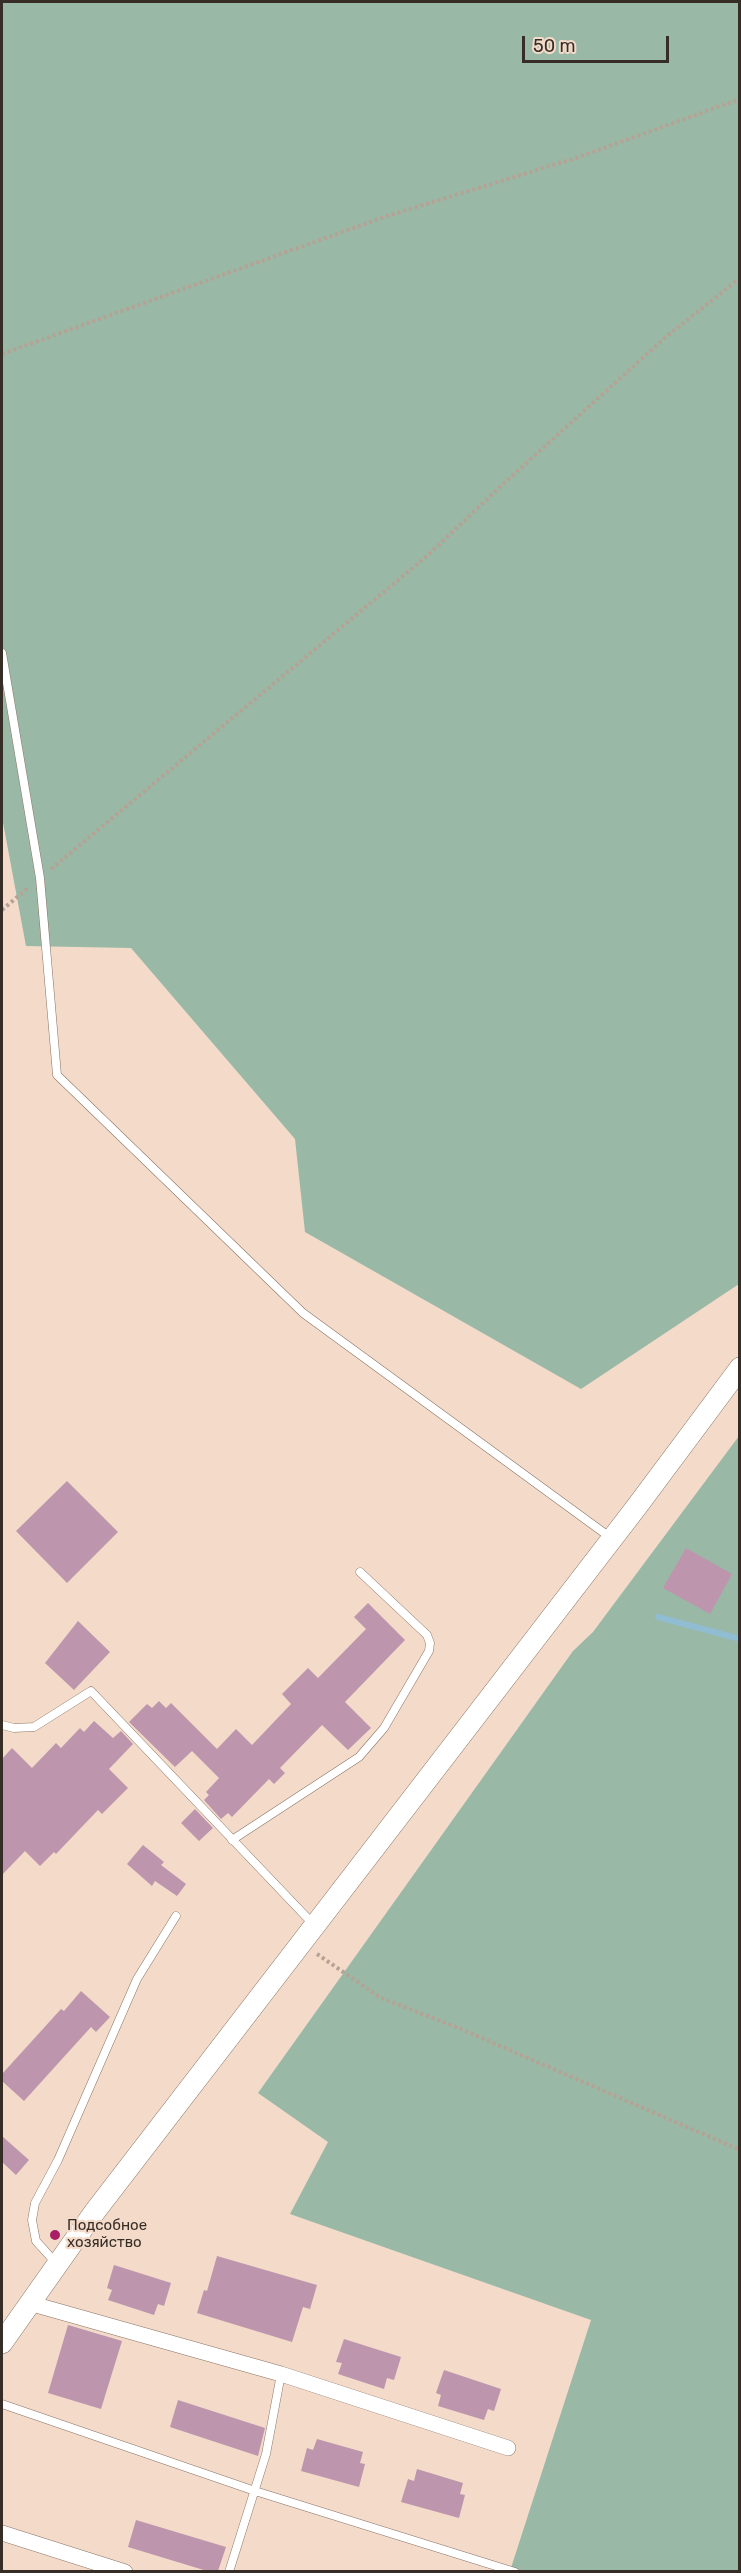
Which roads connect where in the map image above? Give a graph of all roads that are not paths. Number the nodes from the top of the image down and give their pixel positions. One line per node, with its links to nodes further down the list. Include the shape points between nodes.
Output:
1 (2, 653): 3 (lane, via 40,878 57,1075 303,1313)
2 (740, 1368): 3 (main road)
3 (612, 1538): 8 (main road)
4 (360, 1572): 6 (lane, via 427,1635 429,1651 384,1728 359,1757)
5 (2, 1725): 6 (lane, via 34,1727 91,1691)
6 (232, 1840): 8 (lane)
7 (176, 1916): 9 (lane, via 137,1979 58,2160 35,2203 32,2220 36,2241)
8 (315, 1926): 9 (main road)
9 (57, 2264): 10 (main road)
10 (29, 2303): 11 (main road); 12 (street)
11 (2, 2343)
12 (281, 2374): 14 (street); 15 (lane)
13 (2, 2404): 15 (lane)
14 (508, 2448)
15 (255, 2491): 18 (lane); 19 (lane)
16 (2, 2533): 17 (street)
17 (125, 2571)
18 (229, 2571)
19 (515, 2571)

